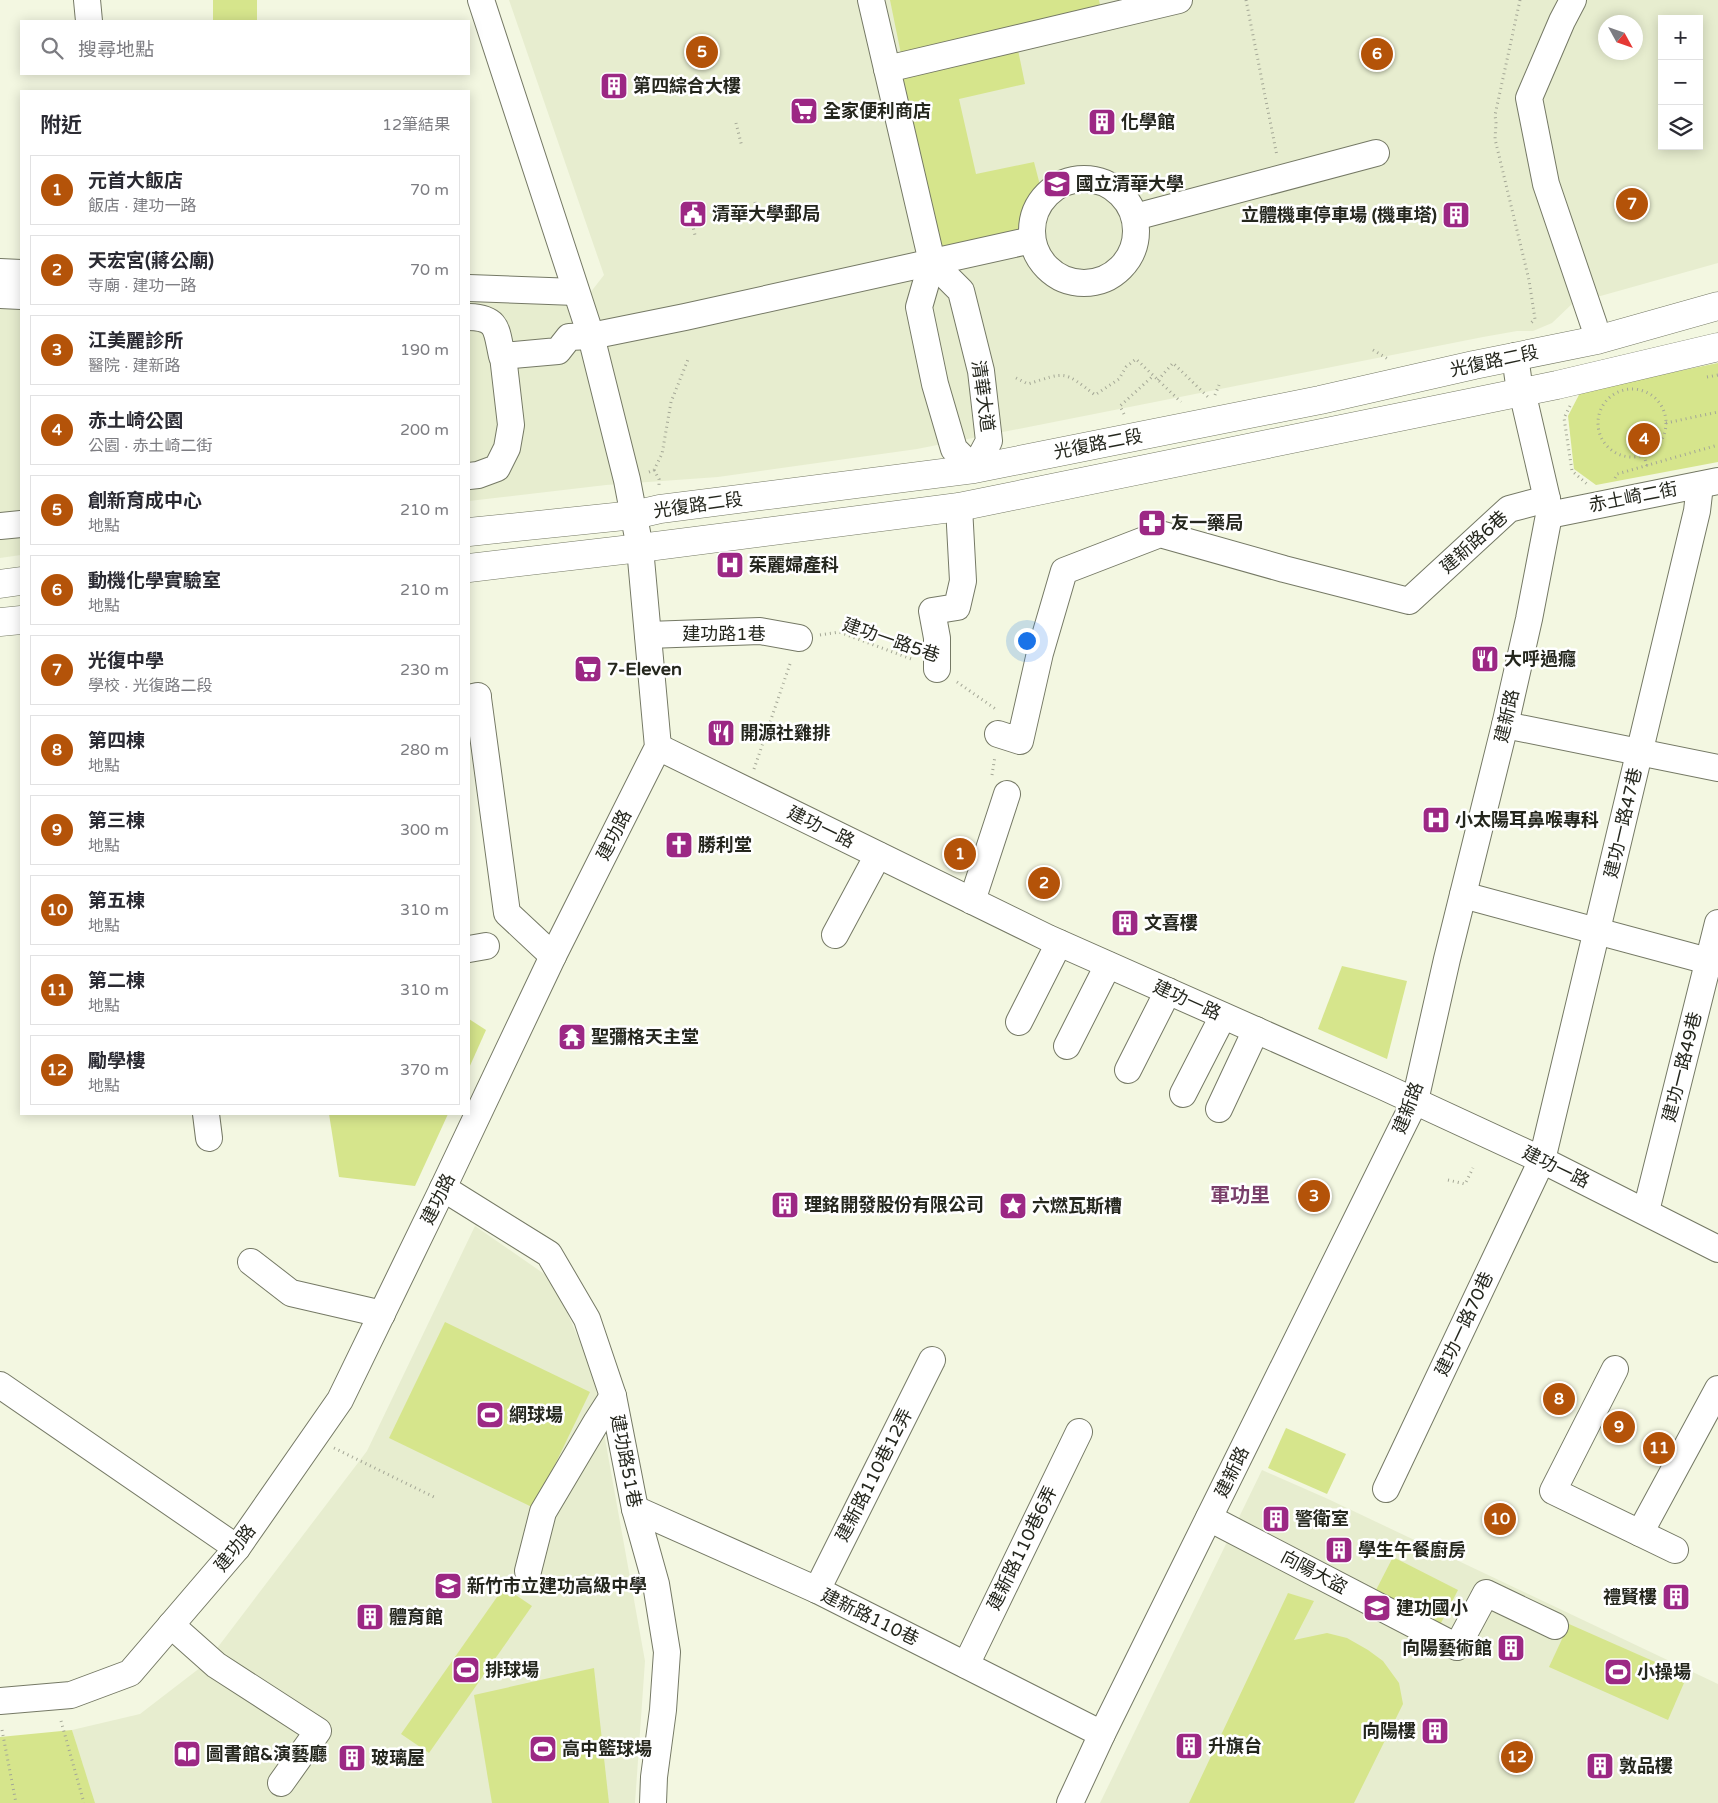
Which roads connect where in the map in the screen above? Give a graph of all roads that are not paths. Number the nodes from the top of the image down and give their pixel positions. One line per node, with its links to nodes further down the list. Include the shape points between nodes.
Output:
1 (87, 0): 7 (street)
2 (481, 0): 16 (street)
3 (871, 0): 8 (street)
4 (1179, 0): 6 (street)
5 (1573, 0): 22 (street, via 1529,98 1546,184)
6 (1119, 7): 8 (street)
7 (90, 20)
8 (887, 69): 12 (street)
9 (1376, 153): 10 (street)
10 (1135, 217): 11 (street, via 1130,204 1115,188 1099,181 1081,179 1064,182 1049,192 1038,206 1032,223); 11 (street, via 1133,250 1124,265 1111,276 1096,282 1078,284 1062,280 1048,270)
11 (1032, 240): 12 (street)
12 (932, 262): 21 (street); 27 (street, via 919,307 935,384 954,449); 27 (street, 清華大道, via 962,290 981,371 989,441)
13 (0, 272): 14 (street)
14 (20, 273)
15 (470, 288): 16 (street)
16 (576, 292): 21 (street)
17 (0, 295): 18 (street)
18 (20, 296)
19 (1718, 306): 22 (main road, 光復路二段)
20 (470, 317): 24 (street, via 484,318 495,327)
21 (591, 336): 24 (street, via 569,337 558,351); 33 (street)
22 (1597, 340): 25 (main road, 光復路二段)
23 (1718, 347): 26 (main road, 光復路二段)
24 (503, 356): 28 (street, via 511,426 507,448 497,468)
25 (1514, 356): 26 (street, 建新路); 27 (main road, 光復路二段, via 1320,400)
26 (1520, 392): 30 (main road, 光復路二段); 31 (street, 建新路)
27 (974, 469): 30 (street); 33 (main road, 光復路二段)
28 (470, 476)
29 (1709, 483): 31 (street, 赤土崎二街); 32 (street, 建功一路47巷)
30 (969, 505): 37 (main road, 光復路二段); 45 (street, via 963,581 957,606 932,612 937,638)
31 (1548, 507): 47 (street, 建新路, via 1529,619); 48 (street, 建新路6巷, via 1509,509 1409,601 1160,534 1064,571 1040,653 1020,741)
32 (1708, 513): 50 (street, 建功一路47巷)
33 (634, 515): 36 (main road, 光復路二段); 37 (street)
34 (20, 524): 35 (street)
35 (0, 526)
36 (470, 532)
37 (640, 548): 38 (main road, 光復路二段); 43 (street)
38 (470, 568)
39 (20, 581): 40 (main road)
40 (0, 584)
41 (20, 620): 42 (main road)
42 (0, 622)
43 (648, 635): 44 (street, 建功路1巷, via 760,631); 49 (street)
44 (799, 638)
45 (937, 669)
46 (473, 697): 60 (street, via 507,913)
47 (1505, 725): 50 (street); 54 (street, 建新路)
48 (998, 734)
49 (658, 747): 53 (street, 建功一路); 60 (street, 建功路)
50 (1640, 752): 51 (street); 57 (street, 建功一路47巷)
51 (1718, 768)
52 (1007, 794): 55 (street)
53 (878, 855): 55 (street, 建功一路); 58 (street)
54 (1463, 895): 57 (street); 70 (street, 建新路)
55 (972, 901): 59 (street, 建功一路)
56 (1718, 922): 61 (street, 建功一路49巷)
57 (1598, 931): 61 (street); 72 (street, 建功一路47巷)
58 (835, 935)
59 (1059, 943): 62 (street, 建功一路); 65 (street)
60 (553, 956): 73 (street, 建功路)
61 (1708, 961): 74 (street, 建功一路49巷)
62 (1108, 965): 63 (street, 建功一路); 67 (street)
63 (1168, 991): 64 (street, 建功一路); 68 (street)
64 (1223, 1016): 66 (street, 建功一路); 69 (street)
65 (1019, 1022)
66 (1256, 1030): 70 (street, 建功一路); 71 (street)
67 (1067, 1046)
68 (1128, 1070)
69 (1183, 1094)
70 (1415, 1102): 72 (street, 建功一路); 86 (street, 建新路)
71 (1219, 1109)
72 (1542, 1160): 74 (street, 建功一路); 84 (street, 建功一路70巷)
73 (444, 1188): 77 (street, 建功路); 82 (street, 建功路51巷, via 549,1254 587,1319)
74 (1646, 1211): 75 (street, 建功一路)
75 (1718, 1249)
76 (251, 1262): 77 (street, via 291,1293)
77 (382, 1314): 88 (street, 建功路, via 340,1400)
78 (932, 1360): 91 (street, 建新路110巷12弄)
79 (1615, 1369): 87 (street, via 1552,1491)
80 (0, 1385): 88 (street)
81 (1718, 1389): 87 (street)
82 (613, 1396): 85 (street, 建功路51巷); 90 (street, via 544,1512)
83 (1078, 1432): 94 (street, 建新路110巷6弄)
84 (1386, 1489)
85 (635, 1510): 91 (street, 建新路110巷); 98 (street, 建功路51巷, via 656,1584 667,1652)
86 (1209, 1518): 93 (street, 向陽大盜, via 1457,1648 1486,1594); 96 (street, 建新路)
87 (1640, 1533): 89 (street)
88 (237, 1548): 92 (street, 建功路)
89 (1676, 1550)
90 (528, 1571)
91 (816, 1590): 94 (street, 建新路110巷)
92 (171, 1625): 95 (street, 建功路, via 130,1673 71,1695); 97 (street, via 216,1665 318,1731)
93 (1555, 1626)
94 (966, 1664): 96 (street, 建新路110巷)
95 (0, 1702)
96 (1102, 1734): 99 (street, 建新路)
97 (281, 1783)
98 (654, 1803)
99 (1070, 1803)

